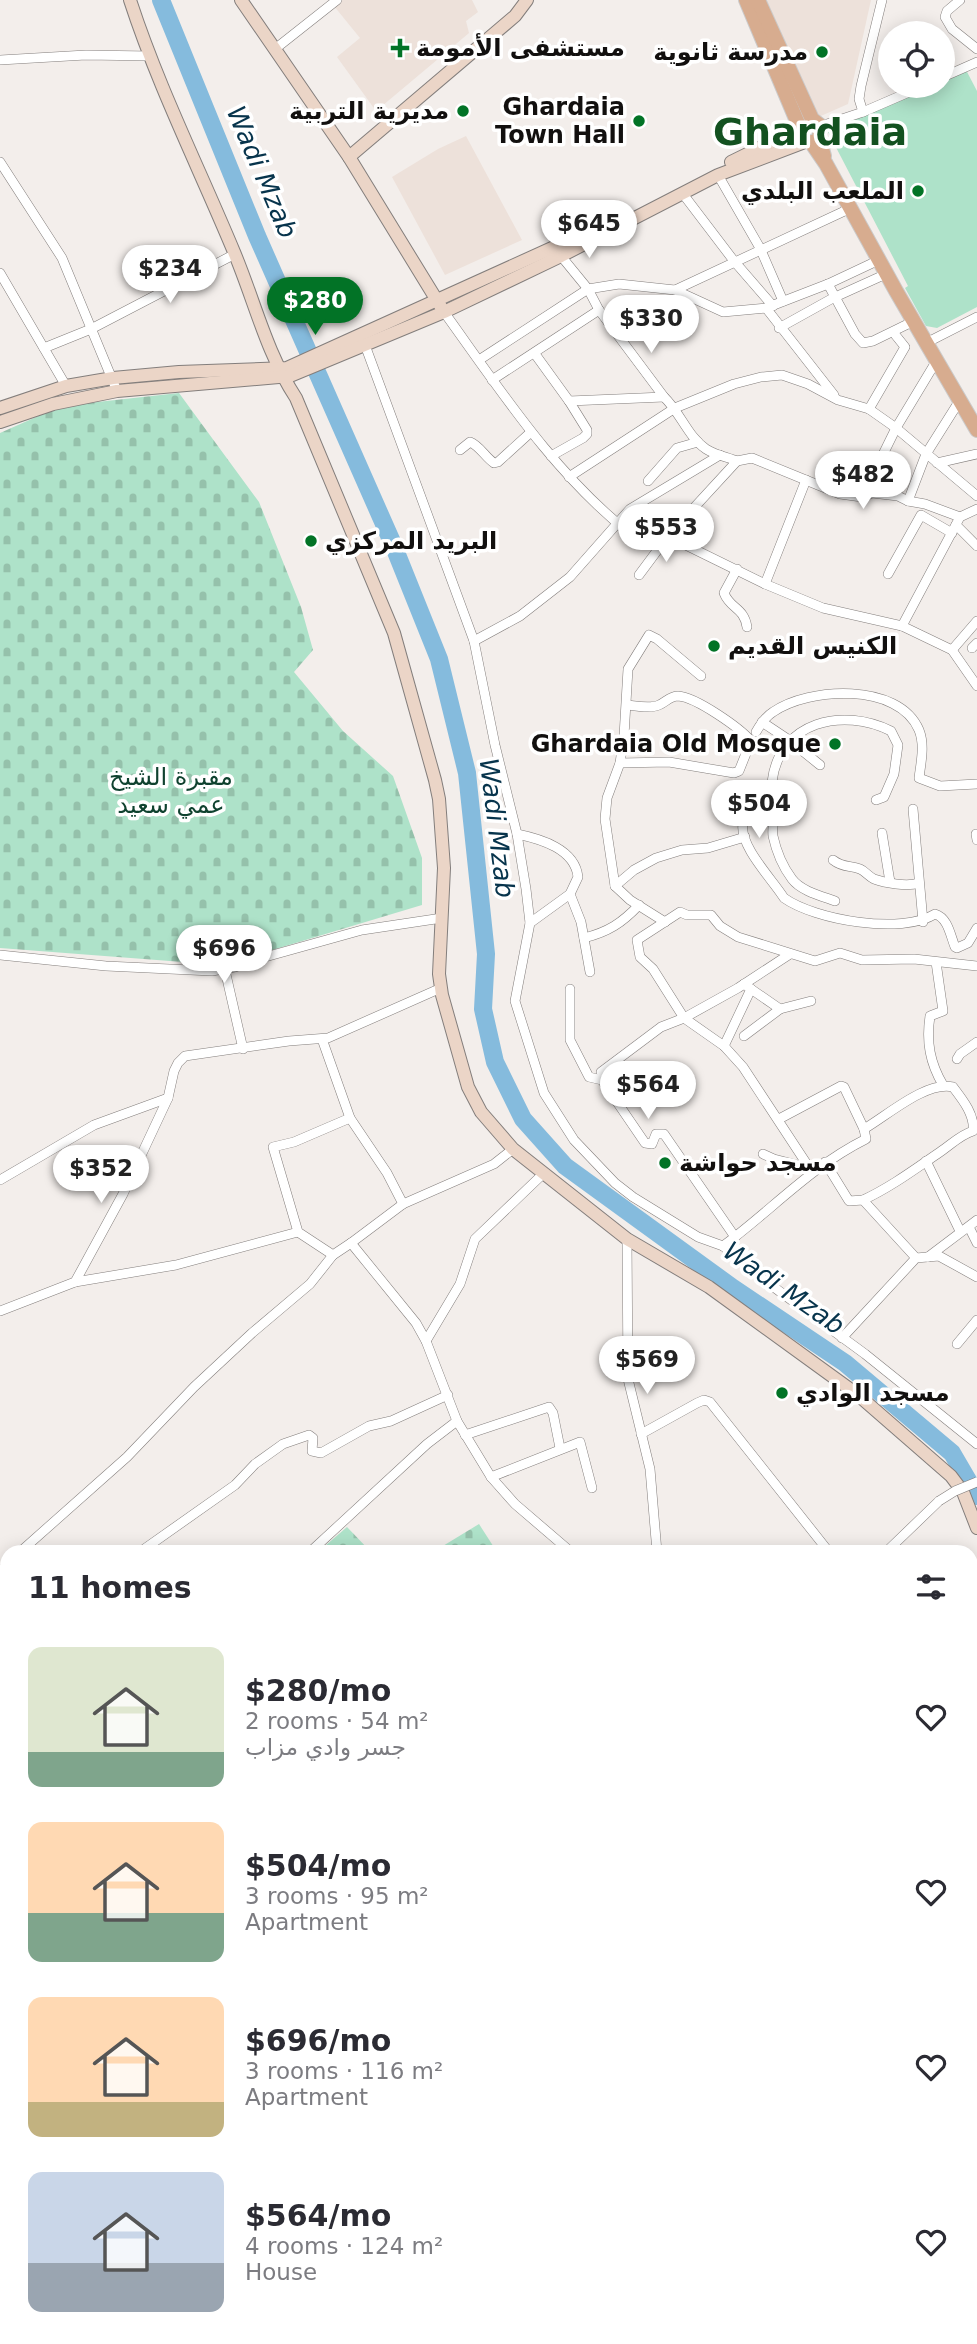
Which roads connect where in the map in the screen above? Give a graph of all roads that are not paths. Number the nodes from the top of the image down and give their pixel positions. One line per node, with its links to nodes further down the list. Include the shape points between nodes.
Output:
1 (130, 0): 11 (main road)
2 (241, 0): 9 (main road)
3 (337, 0): 9 (street)
4 (527, 0): 18 (main road, via 515,16)
5 (746, 0): 17 (main road)
6 (758, 0): 17 (main road)
7 (882, 0): 16 (street, via 861,86)
8 (960, 0): 10 (street, via 945,17)
9 (275, 50): 18 (main road)
10 (977, 50)
11 (150, 56): 12 (street); 24 (main road)
12 (0, 60)
13 (977, 62): 14 (street)
14 (955, 72)
15 (895, 98): 16 (street)
16 (863, 112): 17 (street)
17 (809, 132): 20 (main road); 22 (main road); 33 (main road)
18 (349, 157): 33 (main road)
19 (0, 162): 40 (street, via 62,258)
20 (718, 175): 21 (main road); 23 (street)
21 (683, 194): 25 (main road); 26 (street)
22 (851, 208): 23 (street); 27 (main road)
23 (760, 248): 26 (street); 34 (street)
24 (235, 254): 40 (street); 50 (main road)
25 (561, 256): 30 (street); 37 (main road)
26 (734, 261): 31 (street); 35 (street)
27 (883, 267): 29 (street); 32 (street); 39 (main road)
28 (0, 273): 46 (street)
29 (828, 284): 32 (street); 34 (street)
30 (587, 289): 31 (street, via 619,284); 36 (street); 48 (street)
31 (675, 290): 35 (street, via 723,312)
32 (834, 298): 41 (street); 42 (street, via 863,343)
33 (437, 300): 37 (main road); 44 (main road)
34 (783, 302): 35 (street)
35 (769, 307): 41 (street)
36 (599, 310): 47 (street); 54 (street)
37 (444, 312): 44 (main road); 48 (street)
38 (977, 317): 43 (street)
39 (914, 321): 42 (street); 43 (main road)
40 (91, 328): 46 (street); 52 (street)
41 (779, 328): 55 (street)
42 (893, 332): 45 (street)
43 (925, 340): 45 (street); 49 (main road)
44 (361, 343): 50 (main road); 91 (street)
45 (905, 347): 60 (street)
46 (44, 348): 53 (street)
47 (535, 354): 51 (street); 57 (street)
48 (478, 360): 51 (street)
49 (937, 360): 56 (main road); 62 (street)
50 (284, 373): 52 (main road); 115 (main road, via 398,646 439,799)
51 (492, 380): 64 (street)
52 (115, 385): 53 (main road); 61 (main road)
53 (66, 386): 58 (main road)
54 (664, 397): 57 (street); 59 (street)
55 (838, 400): 59 (street, via 782,376 761,377); 60 (street)
56 (960, 400): 63 (main road); 67 (street)
57 (569, 401): 70 (street, via 587,434)
58 (1, 407)
59 (675, 408): 65 (street); 73 (street)
60 (869, 409): 62 (street)
61 (0, 422)
62 (896, 428): 67 (street); 76 (street)
63 (977, 430)
64 (531, 432): 66 (street, via 498,462 470,442); 70 (street)
65 (698, 442): 69 (street); 74 (street, via 677,448)
66 (460, 450)
67 (926, 454): 72 (street); 78 (street)
68 (977, 454): 72 (street)
69 (720, 455): 71 (street); 80 (street, via 630,509)
70 (551, 456): 73 (street)
71 (737, 461): 75 (street, via 752,458); 82 (street)
72 (937, 463): 77 (street)
73 (569, 477): 80 (street)
74 (648, 481)
75 (806, 481): 76 (street, via 840,495); 87 (street)
76 (862, 496): 78 (street, via 872,493)
77 (977, 496)
78 (908, 501): 81 (street, via 925,504)
79 (977, 509): 81 (street)
80 (620, 523): 82 (street, via 633,536 648,528); 91 (street, via 570,577 520,616)
81 (956, 525): 83 (street); 85 (street, via 920,515); 88 (street)
82 (668, 536): 84 (street); 86 (street)
83 (977, 546)
84 (737, 569): 87 (street); 89 (street, via 724,593 743,613)
85 (888, 574)
86 (639, 575)
87 (765, 584): 88 (street, via 823,608)
88 (902, 626): 92 (street)
89 (747, 627)
90 (975, 628): 92 (street)
91 (474, 641): 106 (street)
92 (952, 650): 94 (street)
93 (701, 676): 95 (street, via 649,635 628,669)
94 (976, 684)
95 (626, 705): 99 (street); 99 (street, via 651,707 681,696 751,741 734,773 669,762)
96 (762, 722): 97 (street); 98 (street); 101 (street, via 778,709 811,696 857,694 886,700 909,716 921,733 919,778 940,786)
97 (756, 733)
98 (789, 740): 100 (street); 103 (street, via 815,724 838,718 891,731 898,744 894,774 884,797); 113 (street, via 772,782 773,838 793,881)
99 (620, 763): 111 (street, via 607,798 605,820)
100 (820, 765)
101 (977, 784)
102 (748, 794): 107 (street, via 751,809 742,825)
103 (876, 800)
104 (913, 809): 110 (street)
105 (882, 833): 109 (street)
106 (517, 834): 112 (street, via 569,855 578,877); 118 (street)
107 (745, 837): 111 (street, via 656,858); 117 (street, via 757,862 790,903 831,919 873,924)
108 (834, 860): 109 (street)
109 (890, 882): 110 (street)
110 (919, 883): 117 (street)
111 (615, 886): 114 (street)
112 (570, 894): 118 (street); 120 (street)
113 (835, 901)
114 (639, 905): 116 (street); 120 (street, via 610,930)
115 (442, 918): 125 (street, via 362,930); 128 (main road)
116 (665, 922): 121 (street, via 680,912 711,915 738,937); 132 (street, via 636,942 640,957 653,969)
117 (923, 922): 119 (street, via 934,914 942,916 957,948 968,943)
118 (530, 923): 162 (street, via 515,1001 554,1112 615,1183 698,1237)
119 (977, 928)
120 (584, 938): 126 (street)
121 (790, 954): 123 (street, via 815,961 840,953 862,960); 127 (street)
122 (0, 955): 125 (street, via 106,966)
123 (936, 962): 124 (street); 140 (street, via 944,1008 930,1016 927,1034 933,1066)
124 (977, 966)
125 (225, 970): 137 (street)
126 (590, 972)
127 (747, 986): 131 (street); 132 (street); 136 (street)
128 (441, 988): 134 (street); 146 (main road, via 468,1087 481,1112)
129 (570, 989): 158 (street, via 570,1040 589,1077 602,1080 645,1143 652,1144 656,1134 664,1134)
130 (811, 1000): 131 (street)
131 (780, 1009): 133 (street)
132 (684, 1018): 136 (street); 139 (street, via 661,1027)
133 (744, 1035)
134 (322, 1039): 137 (street); 143 (street)
135 (977, 1042): 138 (street)
136 (724, 1046): 144 (street)
137 (243, 1049): 141 (street, via 185,1056 174,1071)
138 (957, 1059)
139 (601, 1072)
140 (943, 1085): 142 (street, via 953,1087); 145 (street, via 907,1100)
141 (168, 1098): 152 (street, via 93,1125); 167 (street)
142 (975, 1114): 148 (street, via 973,1131)
143 (350, 1118): 154 (street); 157 (street, via 273,1147)
144 (779, 1119): 145 (street, via 841,1086); 150 (street)
145 (864, 1129): 149 (street, via 866,1139)
146 (513, 1149): 151 (main road); 154 (street, via 494,1164)
147 (763, 1154): 150 (street)
148 (926, 1161): 153 (street); 156 (street)
149 (825, 1163): 150 (street); 153 (street, via 849,1201)
150 (811, 1170): 158 (street)
151 (544, 1173): 159 (main road); 171 (street, via 475,1239 460,1284)
152 (0, 1180)
153 (863, 1200): 165 (street)
154 (403, 1204): 161 (street)
155 (977, 1220): 156 (street)
156 (964, 1229): 160 (street); 164 (street)
157 (299, 1231): 163 (street); 167 (street, via 176,1265)
158 (736, 1237): 162 (street)
159 (628, 1239): 175 (street, via 628,1379); 182 (main road, via 709,1287 858,1395 951,1476 963,1492)
160 (977, 1242)
161 (351, 1243): 163 (street); 171 (street)
162 (723, 1246): 170 (street)
163 (333, 1255): 183 (street, via 310,1284)
164 (928, 1257): 165 (street); 166 (street, via 947,1259)
165 (916, 1258): 170 (street)
166 (977, 1277)
167 (75, 1282): 168 (street)
168 (0, 1311)
169 (977, 1320): 172 (street)
170 (842, 1338): 177 (street)
171 (426, 1340): 173 (street)
172 (957, 1344)
173 (448, 1395): 174 (street); 184 (street, via 369,1426 315,1454 309,1435 288,1442)
174 (457, 1421): 176 (street); 185 (street)
175 (641, 1434): 187 (street, via 650,1469); 188 (street, via 697,1403 710,1402)
176 (465, 1435): 178 (street, via 550,1407); 179 (street)
177 (977, 1444)
178 (560, 1448): 179 (street); 181 (street, via 581,1443)
179 (491, 1477): 186 (street)
180 (977, 1482): 189 (street, bridge, via 939,1502)
181 (592, 1488)
182 (977, 1528)
183 (28, 1545)
184 (150, 1545)
185 (318, 1545)
186 (563, 1545)
187 (656, 1545)
188 (823, 1545)
189 (893, 1545)

